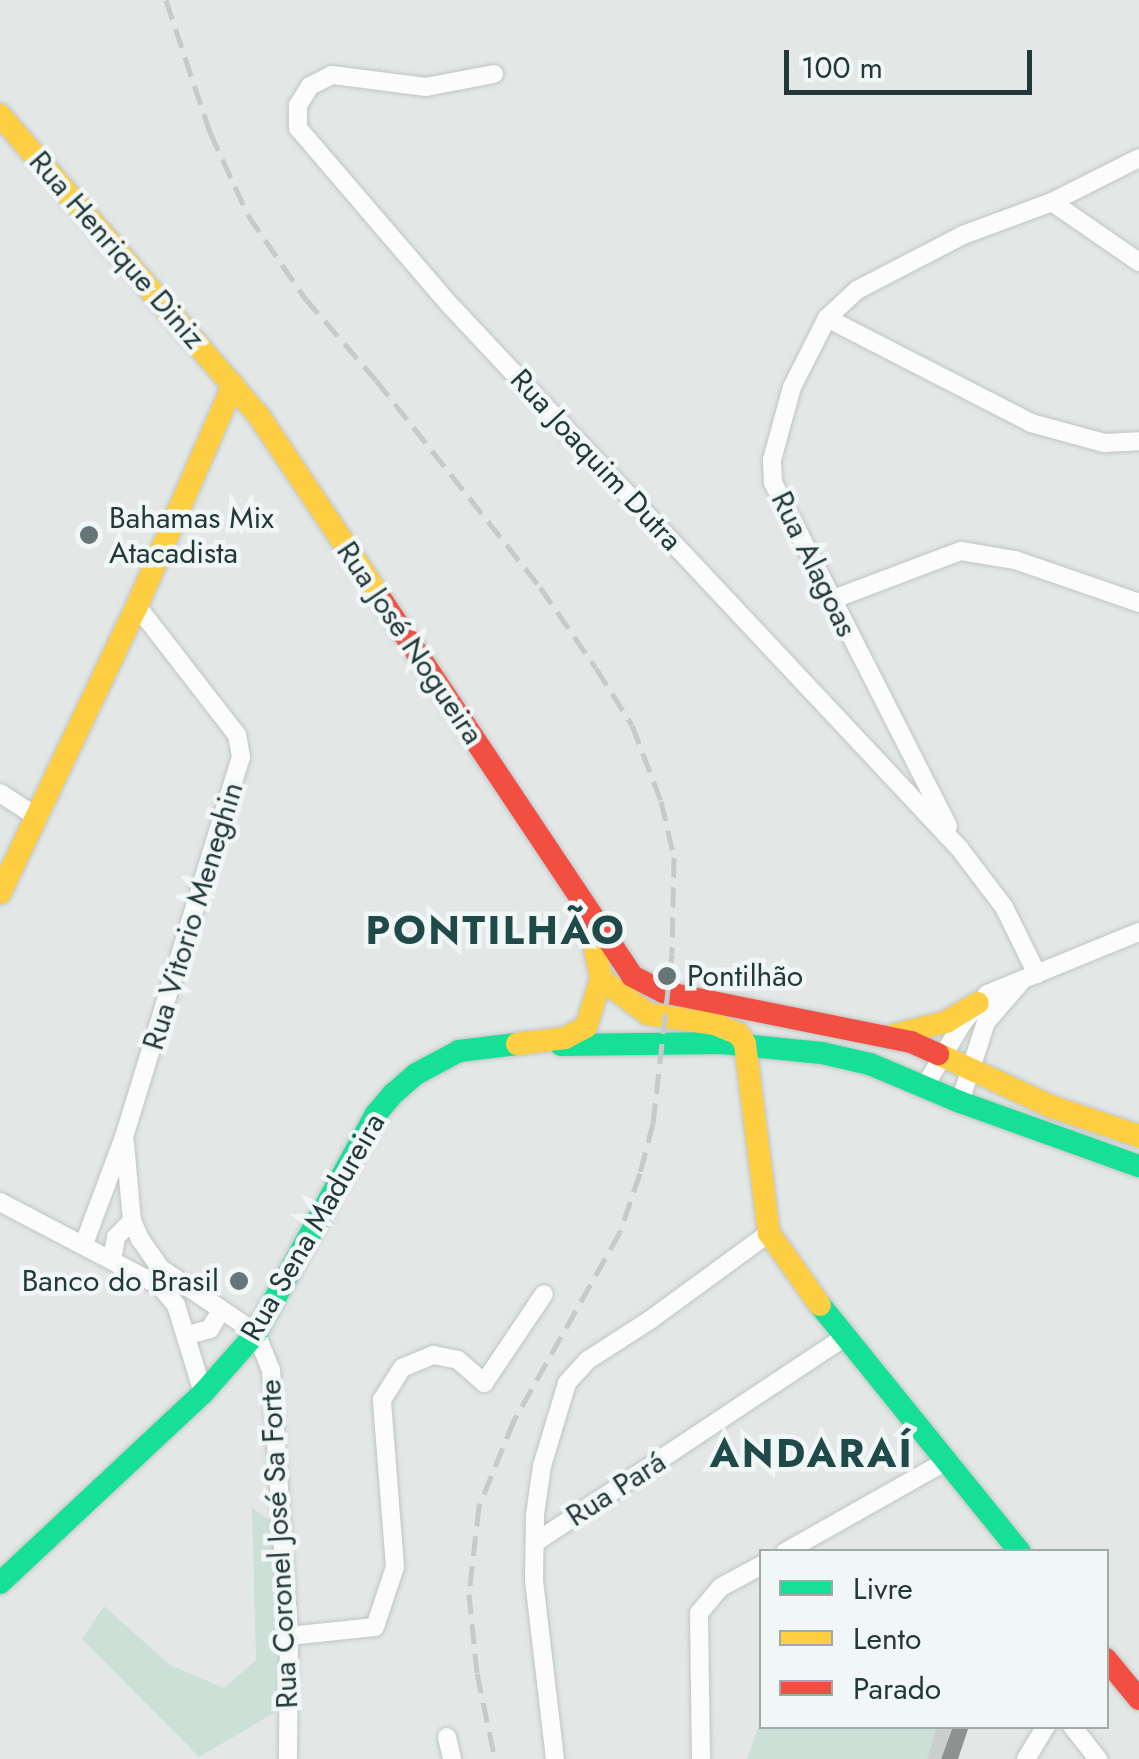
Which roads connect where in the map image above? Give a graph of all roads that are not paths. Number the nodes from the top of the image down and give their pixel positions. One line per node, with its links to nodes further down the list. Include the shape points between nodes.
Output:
1 (494, 74): 16 (street, Rua Joaquim Dutra, via 426,87 332,76 310,86 298,105 298,128 448,303)
2 (0, 115): 7 (main road, Rua Henrique Diniz)
3 (1139, 158): 4 (street, Rua Alagoas)
4 (1052, 202): 5 (street); 6 (street, Rua Alagoas, via 963,235 857,290)
5 (1139, 262)
6 (828, 318): 10 (street, via 1031,423 1104,443); 11 (street, Rua Alagoas, via 792,387 772,472)
7 (234, 385): 8 (main road, Rua José Nogueira); 9 (main road)
8 (259, 416): 9 (main road); 18 (main road, Rua José Nogueira)
9 (219, 425): 13 (main road)
10 (1139, 441)
11 (831, 600): 12 (street, via 961,551 1014,560); 16 (street, Rua Alagoas)
12 (1139, 603)
13 (137, 606): 15 (main road); 31 (street, Rua Vitorio Meneghin, via 237,735 242,752)
14 (0, 794): 15 (street)
15 (37, 817): 17 (main road)
16 (960, 848): 20 (street, Rua Joaquim Dutra, via 1004,907)
17 (0, 893)
18 (584, 902): 21 (main road); 23 (main road, Rua José Nogueira, via 622,966 663,992)
19 (1139, 932): 20 (street)
20 (1029, 978): 22 (street); 27 (street, via 986,1022)
21 (602, 979): 24 (main road, via 592,1017 578,1034); 25 (main road, via 648,1014 728,1028)
22 (978, 1003): 23 (main road, via 946,1022); 26 (street)
23 (884, 1036): 26 (main road, Rua José Nogueira)
24 (522, 1044): 25 (main road); 40 (main road, Rua Sena Madureira, via 459,1052 393,1094)
25 (745, 1044): 28 (main road, via 870,1064); 35 (main road)
26 (943, 1055): 27 (main road, Rua José Nogueira); 28 (street)
27 (971, 1067): 29 (street); 30 (main road, Rua José Nogueira, via 1050,1106)
28 (925, 1086): 29 (main road)
29 (960, 1102): 32 (main road)
30 (1139, 1136)
31 (124, 1137): 34 (street, Rua Vitorio Meneghin); 36 (street, Rua Vitorio Meneghin)
32 (1139, 1166)
33 (0, 1202): 36 (street)
34 (132, 1221): 37 (street, via 116,1237); 39 (street, Rua Vitorio Meneghin, via 160,1268)
35 (769, 1233): 42 (main road); 45 (street, via 574,1371 542,1466)
36 (84, 1244): 37 (street)
37 (112, 1260): 41 (street, via 160,1286)
38 (544, 1294): 50 (street, via 484,1383 458,1360 432,1354 402,1368 382,1400 395,1566 375,1627)
39 (222, 1310): 40 (street); 41 (street, via 210,1329)
40 (256, 1332): 43 (main road, Rua Sena Madureira); 50 (street, Rua Coronel José Sa Forte, via 271,1370)
41 (188, 1335): 43 (street)
42 (846, 1336): 44 (main road); 45 (street, Rua Pará)
43 (203, 1393): 49 (main road, Rua Sena Madureira)
44 (945, 1462): 46 (street); 47 (main road)
45 (536, 1542): 58 (street, via 534,1580)
46 (790, 1549)
47 (1018, 1549)
48 (759, 1567): 59 (street, via 722,1587 699,1613)
49 (0, 1583)
50 (289, 1636): 56 (street, Rua Coronel José Sa Forte)
51 (1110, 1669): 52 (main road)
52 (1139, 1699)
53 (1044, 1729): 60 (street)
54 (1074, 1729): 61 (street)
55 (447, 1737): 57 (street)
56 (288, 1759)
57 (452, 1759)
58 (556, 1759)
59 (701, 1759)
60 (1026, 1759)
61 (1098, 1759)

